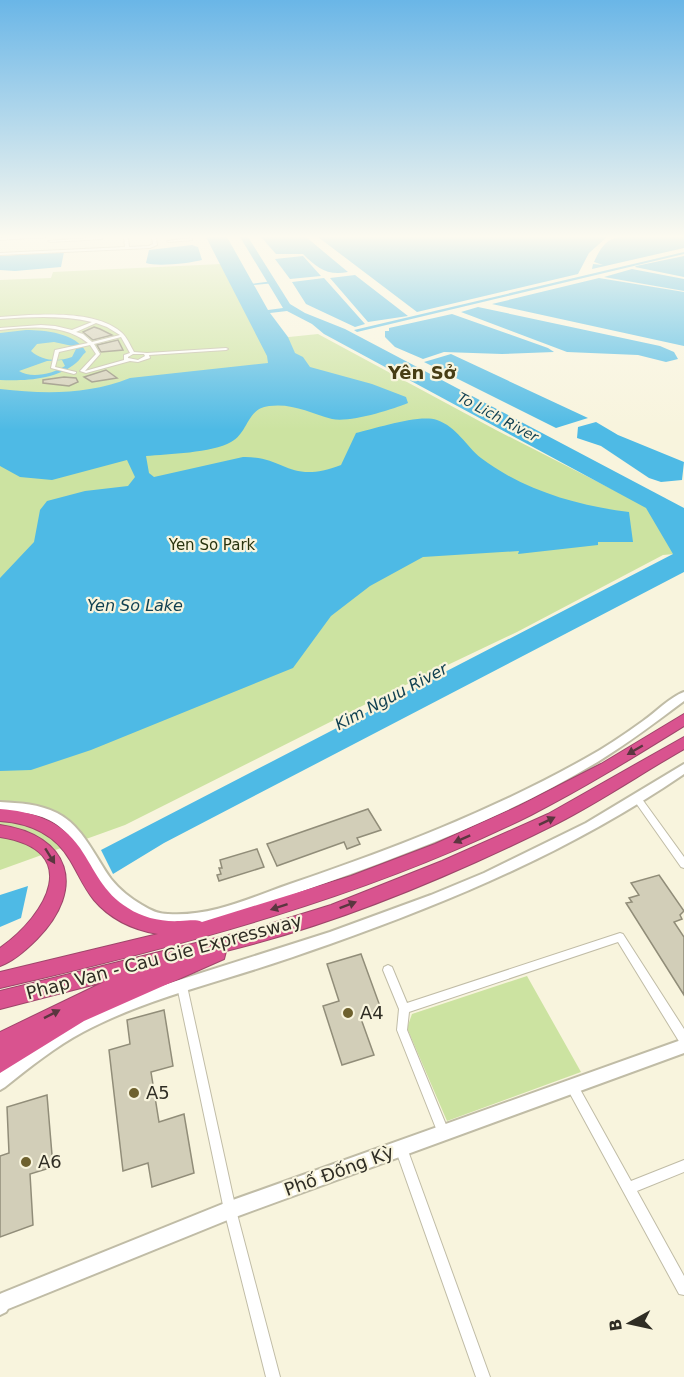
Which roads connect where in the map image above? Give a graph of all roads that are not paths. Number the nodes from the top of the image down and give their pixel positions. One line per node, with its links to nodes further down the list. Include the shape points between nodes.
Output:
1 (0, 318): 2 (street, via 46,316)
2 (91, 321): 4 (street); 5 (street)
3 (0, 329): 4 (street)
4 (71, 331): 6 (street)
5 (122, 336): 6 (street); 8 (street)
6 (91, 343): 11 (street, via 98,354); 11 (street, via 58,350 54,360 53,368 78,376)
7 (226, 349): 9 (street)
8 (132, 353): 9 (street); 10 (street, via 126,357)
9 (146, 354): 10 (street, via 148,357 143,360)
10 (128, 360): 11 (street)
11 (84, 371)
12 (684, 696): 17 (street, via 610,749 479,816 379,860 189,921 148,916 120,900 107,886 75,832 62,820 31,809)
13 (684, 718): 21 (highway, Phap Van - Cau Gie Expressway, one-way to 21, via 615,762 509,819 393,867)
14 (684, 741): 22 (highway, Phap Van - Cau Gie Expressway, one-way to 14, via 345,907 501,843 628,777)
15 (684, 768): 16 (street)
16 (639, 801): 20 (street); 26 (street, via 468,885 279,955)
17 (0, 807)
18 (0, 815): 21 (highway, via 39,822 66,841 99,894 138,922 176,929)
19 (0, 831): 23 (highway, one-way to 23, via 15,832 40,844 54,859 57,874 51,907 28,936)
20 (684, 864)
21 (240, 919): 25 (highway, Phap Van - Cau Gie Expressway, via 177,939)
22 (253, 937): 27 (highway, Phap Van - Cau Gie Expressway); 30 (highway, one-way to 22, via 94,994); 32 (highway, via 72,1020)
23 (0, 958)
24 (388, 970): 28 (street)
25 (0, 981)
26 (182, 986): 33 (street, via 118,1008 77,1028 23,1062); 39 (street)
27 (0, 1000)
28 (404, 1009): 29 (street, via 620,938); 35 (street, via 402,1030)
29 (684, 1039)
30 (0, 1042)
31 (684, 1046): 34 (street, Phố Đống Kỳ)
32 (0, 1063)
33 (0, 1082)
34 (572, 1086): 35 (street, Phố Đống Kỳ); 38 (street)
35 (444, 1132): 36 (street, Phố Đống Kỳ)
36 (402, 1148): 39 (street, Phố Đống Kỳ); 43 (street)
37 (684, 1166): 38 (street)
38 (628, 1188): 40 (street)
39 (230, 1210): 41 (street, Phố Đống Kỳ); 42 (street)
40 (684, 1289)
41 (1, 1303)
42 (273, 1377)
43 (483, 1377)

